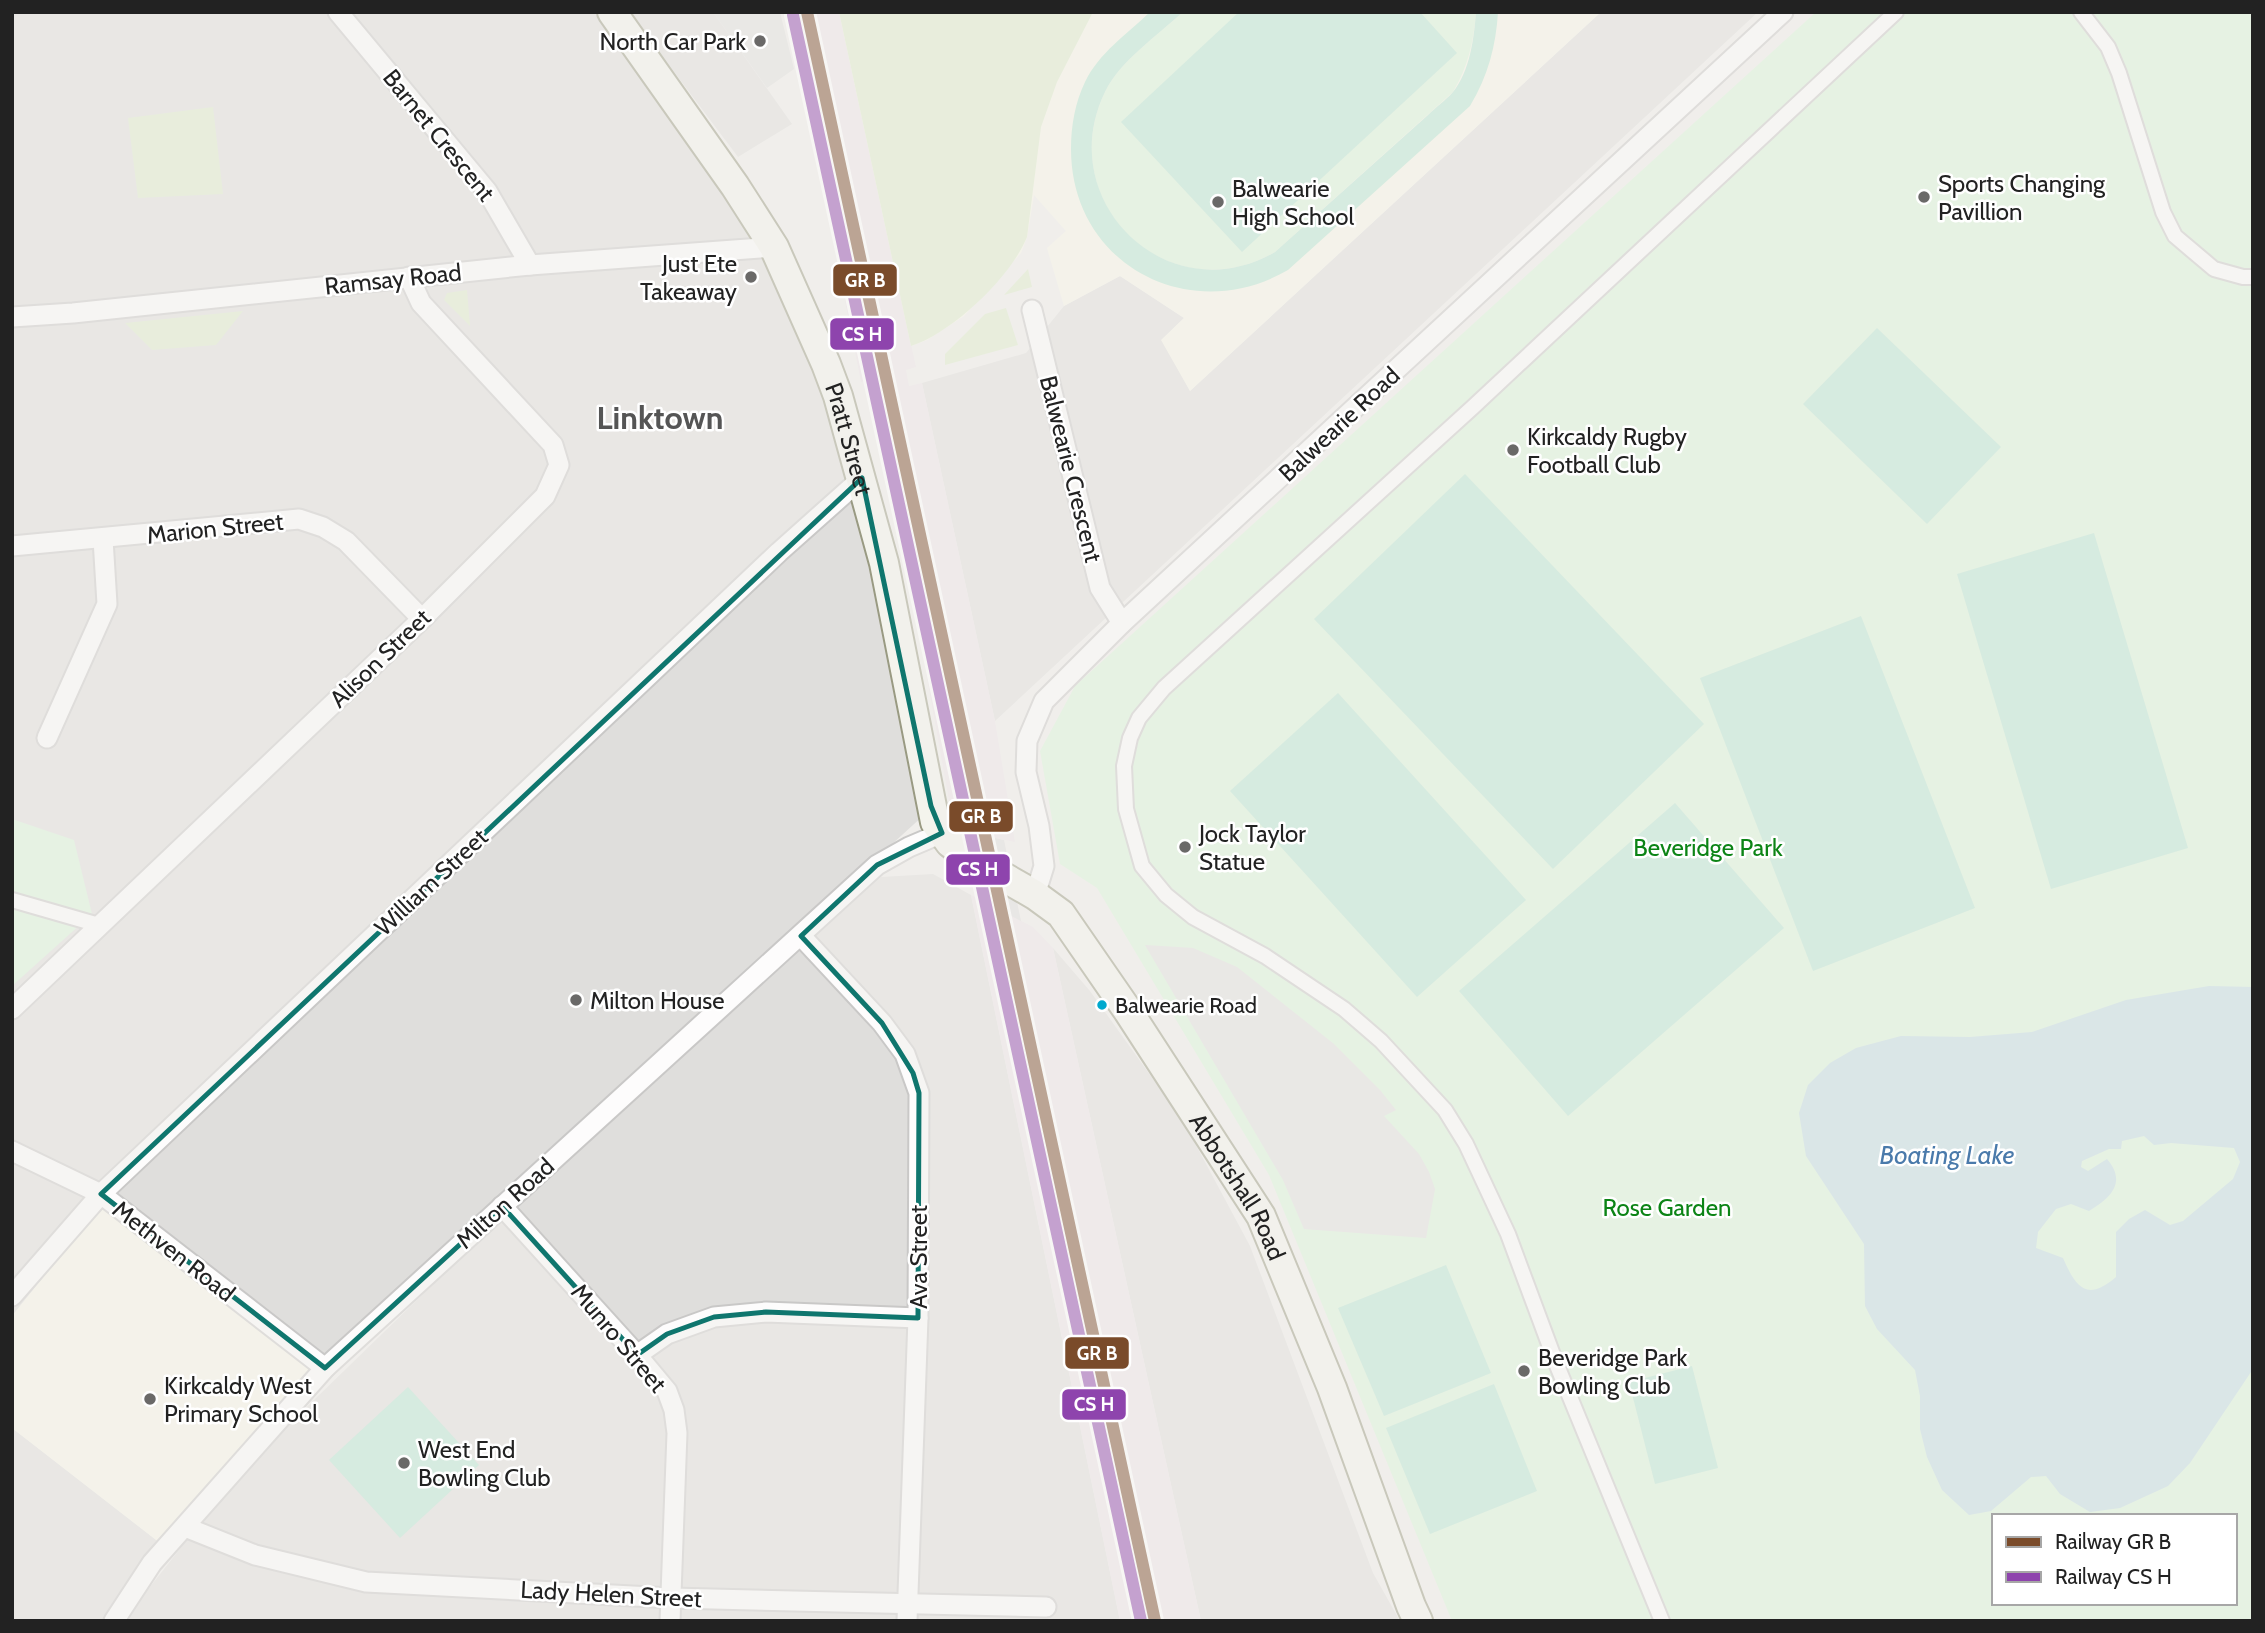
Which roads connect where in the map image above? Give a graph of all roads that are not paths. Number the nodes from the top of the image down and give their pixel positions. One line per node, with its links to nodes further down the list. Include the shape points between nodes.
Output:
1 (338, 12): 7 (street, Barnet Crescent, via 487,191)
2 (612, 12): 6 (main road, Pratt Street)
3 (1783, 12): 16 (street, Balwearie Road)
4 (1896, 12): 38 (street, via 1492,389 1181,670 1139,718 1124,765 1126,808 1142,866 1167,895 1193,917 1265,956 1344,1009 1381,1041 1445,1110 1508,1234)
5 (2081, 12): 9 (street, via 2108,47 2119,72 2163,212 2175,236 2214,269)
6 (774, 247): 7 (street, Ramsay Road); 12 (main road, Pratt Street, via 827,364)
7 (530, 265): 8 (street, Ramsay Road)
8 (409, 277): 11 (street, Ramsay Road); 15 (street, Alison Street, via 421,303 553,445 559,465 545,496)
9 (2253, 277)
10 (1032, 310): 16 (street, Balwearie Crescent, via 1100,588)
11 (12, 317)
12 (862, 478): 18 (main road, Pratt Street, via 884,563 931,806); 25 (street, William Street)
13 (103, 539): 14 (street, Marion Street); 15 (street, Marion Street, via 299,519 346,541); 17 (street, via 107,604)
14 (12, 547)
15 (422, 619): 21 (street, Alison Street)
16 (1122, 623): 19 (street, Balwearie Road, via 1044,701 1027,741 1026,772 1044,866)
17 (47, 738)
18 (942, 833): 19 (main road, Abbotshall Road, via 967,856); 22 (street, Milton Road, via 877,865)
19 (1035, 895): 37 (main road, Abbotshall Road, via 1061,914 1261,1216 1332,1388)
20 (12, 900): 21 (street)
21 (99, 925): 23 (street, Alison Street)
22 (800, 936): 26 (street, Milton Road); 28 (street, Ava Street, via 883,1023 913,1073 919,1093)
23 (12, 1009)
24 (12, 1151): 25 (street, Methven Road)
25 (101, 1194): 27 (street, William Street); 30 (street, Methven Road)
26 (502, 1206): 29 (street, Munro Street); 30 (street, Milton Road)
27 (12, 1296)
28 (918, 1318): 29 (street, via 765,1312 714,1317 667,1334); 34 (street, Ava Street)
29 (637, 1356): 32 (street, Munro Street, via 667,1391 676,1421)
30 (325, 1368): 31 (street, Milton Road)
31 (185, 1527): 32 (street, Lady Helen Street, via 255,1555 366,1582); 35 (street, Milton Road, via 152,1563)
32 (671, 1598): 34 (street, Lady Helen Street); 36 (street, Munro Street)
33 (1046, 1607): 34 (street, Lady Helen Street)
34 (908, 1613)
35 (114, 1621)
36 (670, 1621)
37 (1418, 1621)
38 (1662, 1621)

